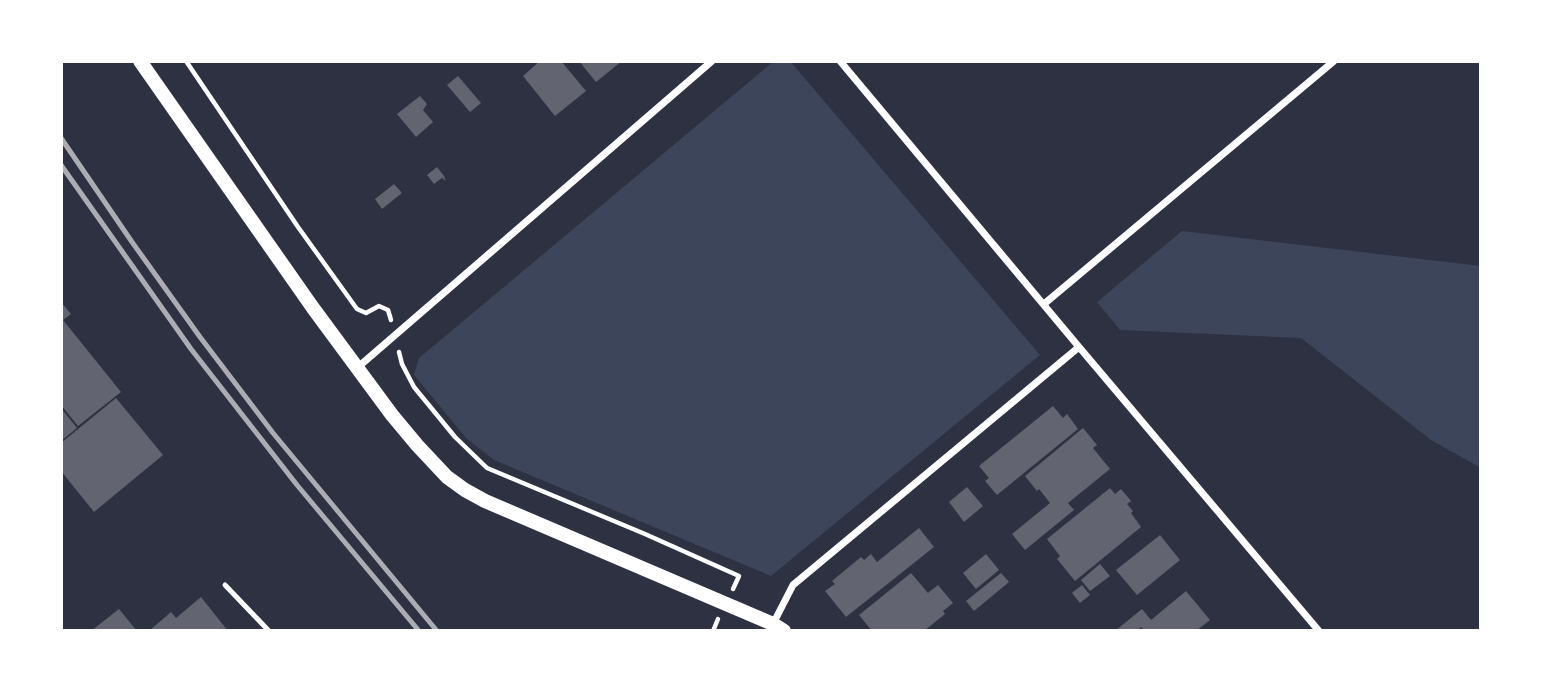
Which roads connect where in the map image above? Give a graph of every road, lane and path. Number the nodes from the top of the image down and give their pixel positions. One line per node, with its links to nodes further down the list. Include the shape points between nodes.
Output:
1 (140, 61): 10 (main road)
2 (186, 61): 7 (path, via 357,309 366,313 379,306)
3 (712, 61): 10 (street)
4 (840, 61): 6 (street)
5 (1334, 61): 6 (street)
6 (1044, 304): 8 (street)
7 (388, 310)
8 (1079, 347): 14 (street, via 793,585); 17 (street)
9 (402, 364): 12 (path, via 414,387 487,468 739,576)
10 (357, 368): 14 (main road, via 431,461 465,490)
11 (225, 585): 15 (lane)
12 (732, 591)
13 (719, 617): 16 (path)
14 (778, 627)
15 (269, 631)
16 (713, 631)
17 (1319, 631)

